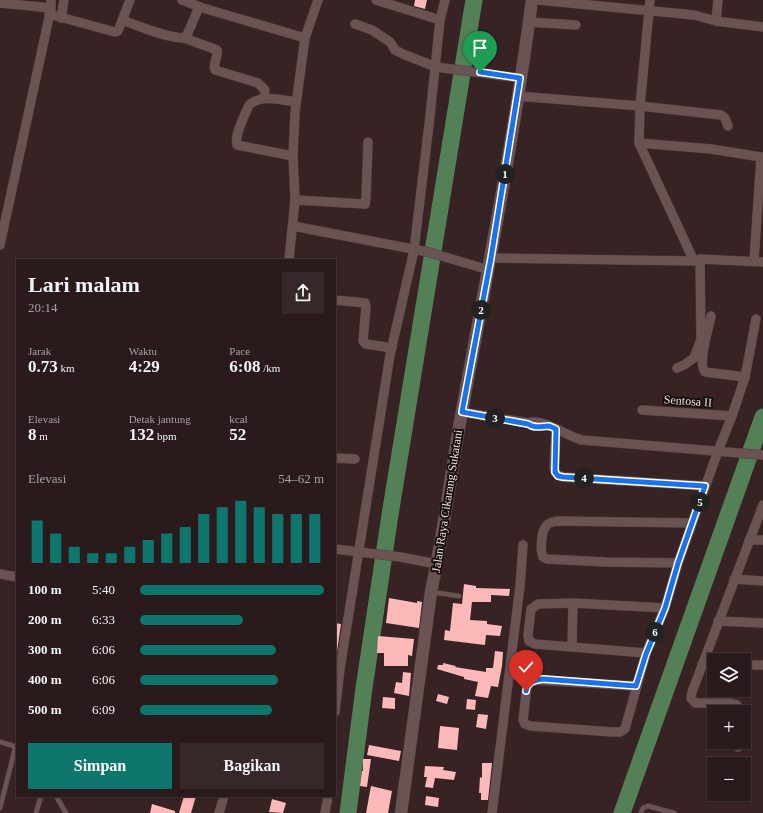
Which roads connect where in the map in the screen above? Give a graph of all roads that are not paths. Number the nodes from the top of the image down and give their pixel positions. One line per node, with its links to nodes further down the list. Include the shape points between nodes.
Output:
1 (64, 0): 15 (street)
2 (130, 0): 16 (street)
3 (182, 0): 13 (street)
4 (318, 0): 24 (street)
5 (376, 0): 17 (street)
6 (445, 0): 17 (street)
7 (532, 0): 19 (main road, Jalan Raya Cikarang Sukatani)
8 (538, 0): 14 (street)
9 (650, 0): 14 (street)
10 (718, 0): 18 (street)
11 (0, 4): 12 (street)
12 (50, 7): 15 (street); 37 (street)
13 (199, 7): 23 (street); 24 (street)
14 (649, 10): 18 (street, via 694,15); 30 (street)
15 (61, 18): 16 (street, via 115,32 118,31)
16 (122, 20): 23 (street, via 154,32)
17 (440, 20): 25 (street)
18 (716, 21): 22 (street)
19 (529, 22): 21 (street); 26 (main road, Jalan Raya Cikarang Sukatani)
20 (355, 24): 25 (street, via 372,30 390,42 395,50)
21 (576, 25)
22 (763, 27)
23 (184, 38): 28 (street, via 217,50 215,70 258,83 264,90)
24 (304, 38): 29 (street)
25 (436, 67): 26 (street); 40 (street)
26 (520, 78): 27 (main road, Jalan Raya Cikarang Sukatani)
27 (517, 96): 30 (street); 44 (main road, Jalan Raya Cikarang Sukatani)
28 (264, 98): 29 (street); 34 (street, via 249,105 237,145)
29 (296, 102): 34 (street)
30 (640, 106): 31 (street, via 721,115); 33 (street)
31 (728, 126)
32 (368, 142): 36 (street, via 364,204)
33 (639, 143): 35 (street, via 711,149); 42 (street)
34 (293, 156): 36 (street)
35 (762, 157): 43 (street)
36 (295, 200): 38 (street)
37 (4, 211): 39 (street)
38 (293, 226): 40 (street); 41 (street)
39 (0, 245)
40 (414, 250): 44 (street); 48 (street)
41 (289, 259)
42 (697, 260): 43 (street); 44 (street); 49 (street, via 700,339 694,358)
43 (758, 261)
44 (490, 264): 52 (main road, Jalan Raya Cikarang Sukatani)
45 (336, 300): 48 (street, via 364,303 366,307 363,341 366,344)
46 (711, 316): 50 (street, via 703,356 703,370)
47 (756, 318): 50 (street)
48 (392, 348): 66 (street)
49 (678, 368)
50 (744, 377): 53 (street)
51 (642, 410): 53 (street, Sentosa II)
52 (462, 412): 54 (street, via 528,424 538,422); 68 (main road, Jalan Raya Cikarang Sukatani)
53 (732, 416): 55 (street)
54 (553, 428): 55 (street, via 582,440); 59 (street, via 554,467 558,476)
55 (718, 451): 56 (street); 59 (street)
56 (762, 454)
57 (336, 458): 58 (street)
58 (355, 459)
59 (705, 486): 61 (street)
60 (763, 505): 62 (street)
61 (692, 524): 67 (street); 67 (street, via 558,521 550,522 543,534 542,553 547,559)
62 (749, 540): 63 (street); 71 (street)
63 (763, 540)
64 (523, 544): 99 (street)
65 (336, 549): 66 (street)
66 (360, 552): 68 (street); 86 (street)
67 (678, 563): 76 (street)
68 (437, 564): 73 (main road, Jalan Raya Cikarang Sukatani)
69 (0, 574): 70 (street)
70 (16, 577)
71 (734, 579): 72 (street); 77 (street)
72 (763, 580)
73 (431, 592): 74 (lane); 98 (main road, Jalan Raya Cikarang Sukatani)
74 (459, 596)
75 (573, 603): 76 (street); 79 (street); 79 (street, via 534,606 528,635 529,640 535,644)
76 (665, 608): 80 (street)
77 (718, 621): 78 (street); 81 (street)
78 (763, 622)
79 (572, 647): 80 (street)
80 (646, 654): 85 (street)
81 (702, 665): 82 (street); 87 (street, via 692,692 693,701)
82 (707, 665)
83 (751, 665): 84 (street)
84 (763, 666)
85 (636, 686): 85 (street, via 538,680 531,682 527,686 523,720 525,724 532,726 620,732 627,724)
86 (336, 703)
87 (737, 705)
88 (0, 742): 93 (lane, via 15,748)
89 (41, 797): 94 (lane)
90 (57, 797): 95 (lane)
91 (224, 797): 96 (street)
92 (328, 797): 97 (street)
93 (0, 808)
94 (36, 813)
95 (66, 813)
96 (219, 813)
97 (324, 813)
98 (401, 813)
99 (492, 813)
100 (641, 813): 101 (lane, via 643,808 648,806)
101 (674, 813)

